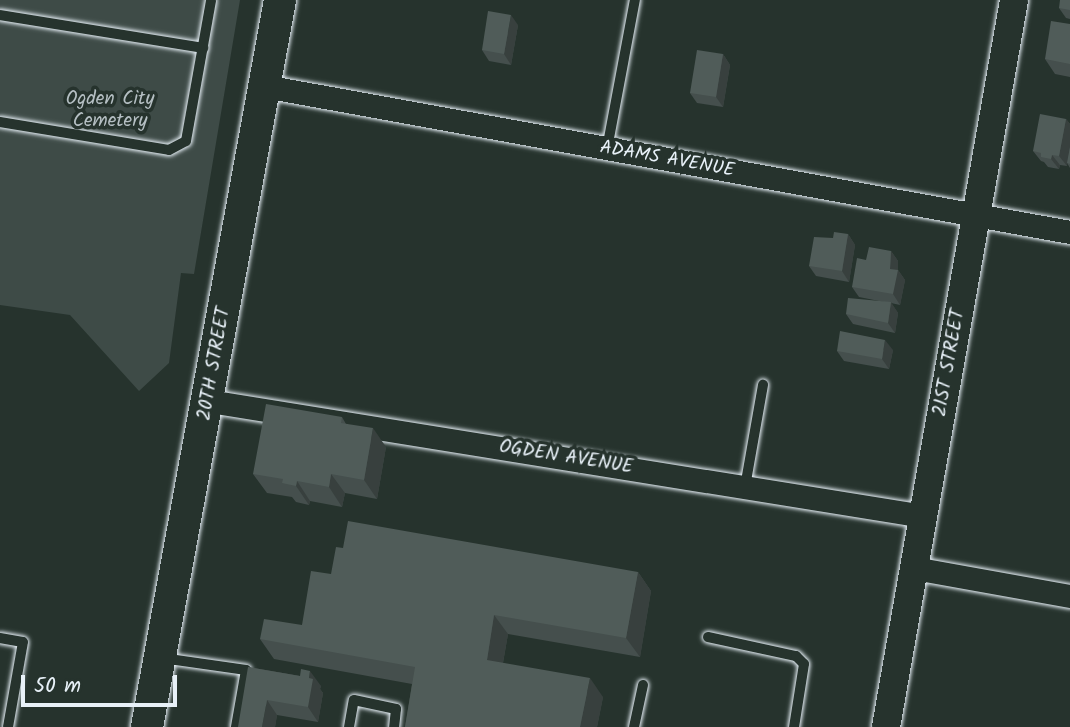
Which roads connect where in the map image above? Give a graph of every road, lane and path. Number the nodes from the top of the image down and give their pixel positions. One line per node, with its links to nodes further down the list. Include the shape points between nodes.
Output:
1 (211, 0): 6 (lane)
2 (280, 0): 7 (main road, 20TH STREET)
3 (635, 0): 9 (lane)
4 (1014, 0): 10 (street, 21ST STREET)
5 (0, 15): 6 (lane)
6 (203, 48): 8 (lane, via 186,141 169,150)
7 (264, 86): 9 (street, ADAMS AVENUE); 13 (main road, 20TH STREET)
8 (0, 122)
9 (607, 149): 10 (street, ADAMS AVENUE)
10 (975, 216): 11 (street, ADAMS AVENUE); 15 (street, 21ST STREET)
11 (1070, 232)
12 (763, 385): 14 (lane)
13 (209, 401): 14 (street, OGDEN AVENUE); 20 (main road, 20TH STREET)
14 (746, 487): 15 (street, OGDEN AVENUE)
15 (923, 516): 16 (street, 21ST STREET)
16 (914, 568): 17 (street); 31 (street, 21ST STREET)
17 (1070, 596)
18 (708, 637): 30 (lane, via 796,656 804,664)
19 (0, 638): 25 (lane, via 23,642)
20 (159, 657): 21 (lane); 26 (main road, 20TH STREET)
21 (246, 670): 22 (lane); 24 (lane)
22 (259, 673)
23 (643, 685): 29 (lane)
24 (240, 726)
25 (8, 727)
26 (147, 727)
27 (349, 727): 28 (lane, via 354,700 396,709)
28 (394, 727)
29 (634, 727)
30 (794, 727)
31 (886, 727)

